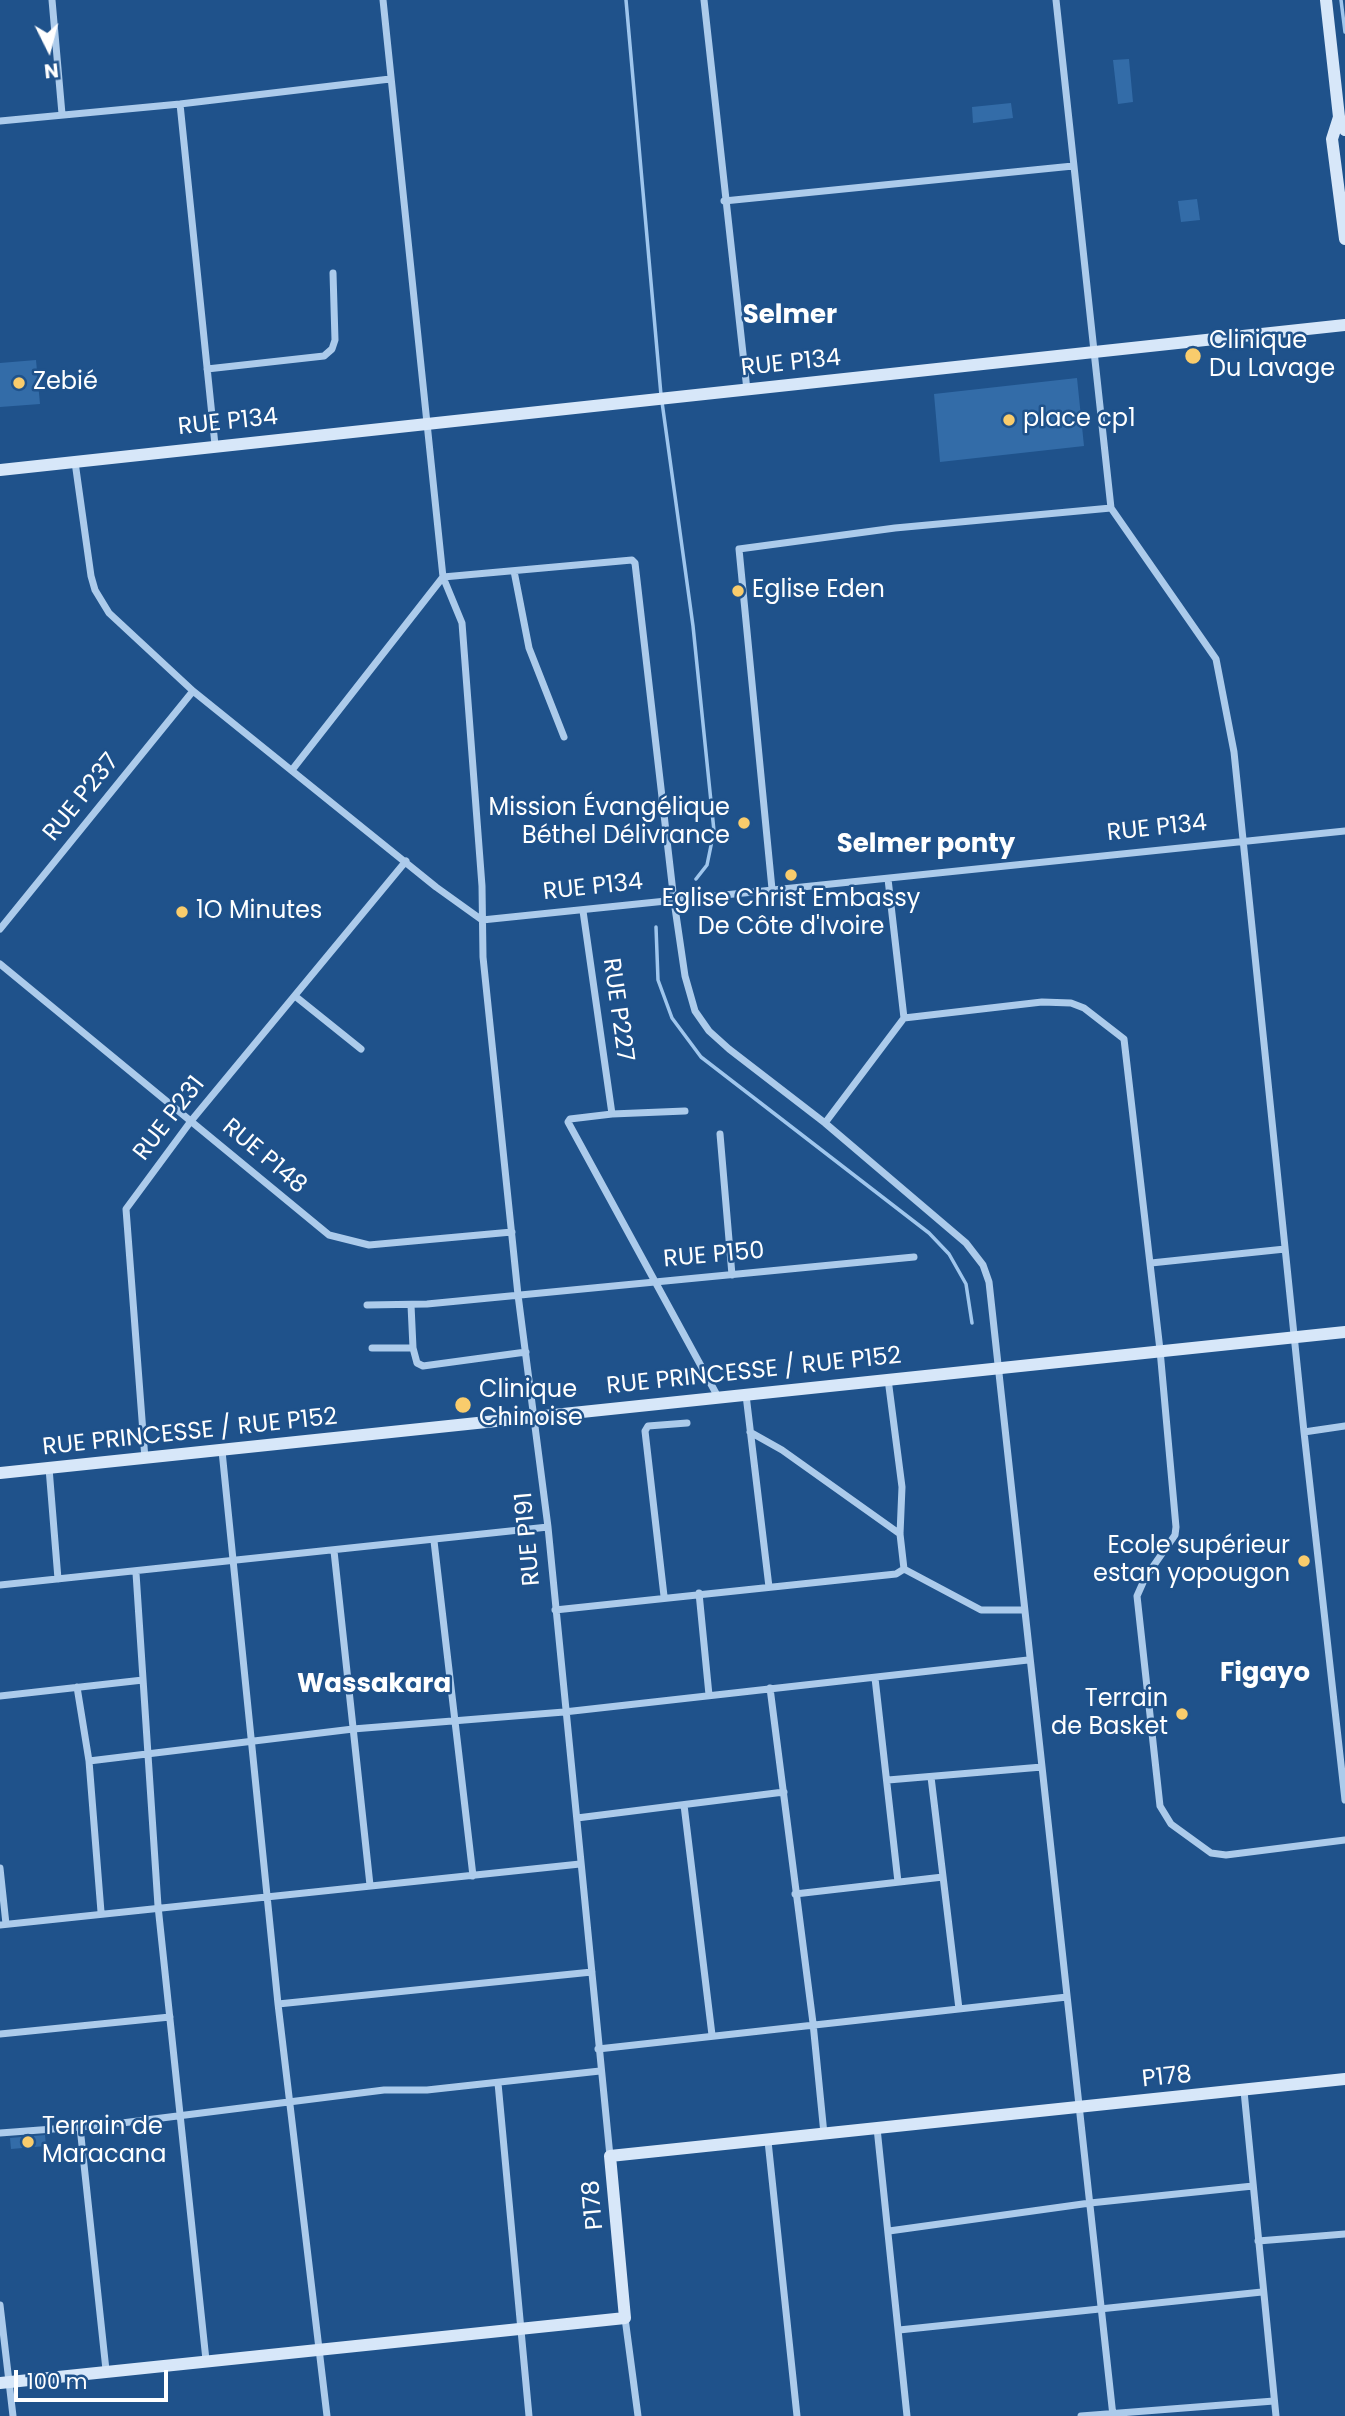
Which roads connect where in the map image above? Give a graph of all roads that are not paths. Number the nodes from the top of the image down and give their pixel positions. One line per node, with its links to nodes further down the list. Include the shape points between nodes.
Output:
1 (52, 0): 8 (street)
2 (383, 0): 6 (street, RUE P191)
3 (704, 0): 13 (street)
4 (1056, 0): 12 (street)
5 (1326, 0): 9 (street)
6 (390, 79): 7 (street); 20 (street, RUE P191)
7 (180, 104): 8 (street); 18 (street)
8 (62, 114): 10 (street)
9 (1342, 116): 11 (street); 14 (street, via 1332,139)
10 (0, 121)
11 (1345, 130)
12 (1073, 166): 13 (street); 17 (street)
13 (724, 201): 19 (street)
14 (1345, 239)
15 (333, 274): 18 (street, via 335,340 324,356)
16 (1345, 325): 17 (street, RUE P134)
17 (1092, 351): 19 (street, RUE P134); 24 (street)
18 (207, 369): 21 (street)
19 (747, 390): 20 (street, RUE P134)
20 (425, 424): 21 (street, RUE P134); 26 (street, RUE P191)
21 (215, 445): 22 (street, RUE P134)
22 (75, 461): 23 (street, RUE P134); 27 (street, via 95,590 109,613)
23 (0, 470)
24 (1111, 508): 31 (street, via 1216,659 1234,752); 34 (street, via 895,528 739,549)
25 (514, 571): 26 (street); 28 (street, via 529,648); 35 (street, via 635,563)
26 (443, 577): 29 (street); 37 (street, RUE P191, via 462,623)
27 (193, 691): 29 (street); 38 (street, RUE P237)
28 (564, 737)
29 (292, 770): 32 (street)
30 (1345, 831): 31 (street, RUE P134)
31 (1242, 841): 33 (street, RUE P134); 49 (street)
32 (406, 861): 37 (street); 40 (street, RUE P231)
33 (888, 879): 34 (street, RUE P134); 41 (street)
34 (772, 889): 35 (street, RUE P134)
35 (674, 901): 36 (street, RUE P134); 46 (street, via 695,1011 729,1049)
36 (583, 911): 37 (street, RUE P134); 44 (street, RUE P227)
37 (482, 920): 48 (street, RUE P191)
38 (0, 929)
39 (0, 964): 45 (street, RUE P148)
40 (295, 996): 42 (street); 45 (street, RUE P231)
41 (904, 1018): 46 (street); 51 (street, via 1042,1002 1071,1003 1120,1034 1126,1046)
42 (361, 1049)
43 (685, 1111): 44 (street)
44 (612, 1114): 53 (street, via 568,1122)
45 (191, 1121): 48 (street, RUE P148, via 329,1235 349,1242 369,1245); 73 (street, RUE P231, via 124,1216)
46 (825, 1123): 63 (street, via 975,1252 989,1282)
47 (720, 1134): 52 (street)
48 (512, 1232): 54 (street, RUE P191)
49 (1285, 1250): 51 (street); 58 (street)
50 (914, 1257): 52 (street, RUE P150)
51 (1151, 1263): 61 (street)
52 (732, 1275): 53 (street, RUE P150)
53 (656, 1280): 54 (street, RUE P150); 66 (street)
54 (518, 1295): 55 (street, RUE P150); 62 (street, RUE P191)
55 (411, 1304): 56 (street, RUE P150); 60 (street)
56 (367, 1305)
57 (1345, 1332): 58 (street, RUE PRINCESSE / RUE P152)
58 (1294, 1336): 61 (street, RUE PRINCESSE / RUE P152); 70 (street)
59 (372, 1348): 60 (street)
60 (413, 1348): 62 (street, via 417,1363 423,1366)
61 (1160, 1350): 63 (street, RUE PRINCESSE / RUE P152); 111 (street, via 1175,1535 1137,1596 1160,1806 1171,1824 1211,1853)
62 (526, 1352): 67 (street, RUE P191)
63 (999, 1366): 64 (street, RUE PRINCESSE / RUE P152); 89 (street)
64 (888, 1379): 65 (street, RUE PRINCESSE / RUE P152); 77 (street, via 902,1487)
65 (746, 1395): 66 (street, RUE PRINCESSE / RUE P152); 71 (street)
66 (718, 1398): 67 (street, RUE PRINCESSE / RUE P152)
67 (535, 1417): 72 (street, RUE PRINCESSE / RUE P152); 76 (street, RUE P191)
68 (687, 1423): 87 (street, via 648,1426 645,1431)
69 (1345, 1426): 70 (street)
70 (1304, 1432): 102 (street)
71 (750, 1433): 77 (street, via 782,1450); 85 (street)
72 (222, 1451): 73 (street, RUE PRINCESSE / RUE P152); 80 (street)
73 (145, 1459): 74 (street, RUE PRINCESSE / RUE P152)
74 (49, 1468): 75 (street, RUE PRINCESSE / RUE P152); 83 (street)
75 (0, 1474)
76 (548, 1527): 78 (street); 88 (street, RUE P191)
77 (900, 1534): 81 (street)
78 (434, 1541): 79 (street); 98 (street)
79 (334, 1551): 80 (street); 99 (street)
80 (233, 1560): 82 (street); 100 (street)
81 (904, 1569): 85 (street, via 896,1574); 89 (street, via 981,1610)
82 (136, 1573): 83 (street); 92 (street)
83 (58, 1579): 84 (street)
84 (0, 1585)
85 (769, 1587): 86 (street)
86 (699, 1593): 87 (street); 95 (street)
87 (664, 1596): 88 (street)
88 (555, 1610): 97 (street, RUE P191)
89 (1023, 1610): 90 (street)
90 (1028, 1660): 91 (street); 104 (street)
91 (875, 1678): 94 (street); 106 (street)
92 (143, 1680): 93 (street); 101 (street)
93 (77, 1687): 96 (street); 103 (street)
94 (770, 1688): 95 (street); 107 (street)
95 (709, 1695): 97 (street)
96 (0, 1696)
97 (564, 1712): 98 (street); 110 (street, RUE P191)
98 (453, 1720): 99 (street); 114 (street)
99 (353, 1729): 100 (street); 117 (street)
100 (252, 1743): 101 (street); 119 (street)
101 (147, 1754): 103 (street); 120 (street)
102 (1343, 1755): 108 (street)
103 (89, 1761): 121 (street)
104 (1042, 1767): 105 (street); 124 (street)
105 (931, 1777): 106 (street); 115 (street)
106 (888, 1780): 116 (street)
107 (784, 1792): 109 (street); 118 (street)
108 (1345, 1800)
109 (684, 1805): 110 (street); 130 (street)
110 (577, 1818): 112 (street, RUE P191)
111 (1345, 1840)
112 (580, 1864): 114 (street); 123 (street, RUE P191)
113 (0, 1868): 122 (street)
114 (473, 1876): 117 (street)
115 (943, 1877): 116 (street); 126 (street)
116 (898, 1882): 118 (street)
117 (370, 1885): 119 (street)
118 (795, 1894): 128 (street)
119 (269, 1895): 120 (street); 125 (street)
120 (158, 1906): 121 (street); 127 (street)
121 (101, 1912): 122 (street)
122 (3, 1925)
123 (592, 1972): 125 (street); 131 (street, RUE P191)
124 (1067, 1997): 126 (street); 137 (street)
125 (278, 2004): 136 (street)
126 (959, 2008): 128 (street)
127 (170, 2017): 129 (street); 138 (street)
128 (813, 2023): 130 (street); 142 (street)
129 (0, 2034)
130 (712, 2035): 131 (street)
131 (598, 2049): 132 (street, RUE P191)
132 (600, 2071): 134 (street); 144 (street, RUE P191)
133 (1345, 2079): 135 (street, P178)
134 (498, 2083): 136 (street); 154 (street)
135 (1244, 2091): 137 (street, P178); 145 (street)
136 (291, 2102): 138 (street); 156 (street)
137 (1077, 2108): 140 (street, P178); 146 (street)
138 (182, 2115): 139 (street); 157 (street)
139 (80, 2127): 141 (street); 158 (street)
140 (877, 2127): 142 (street, P178); 147 (street)
141 (0, 2133)
142 (824, 2134): 143 (street, P178)
143 (768, 2141): 144 (street, P178); 166 (street)
144 (610, 2156): 153 (street, P178)
145 (1253, 2186): 146 (street); 149 (street)
146 (1090, 2203): 147 (street); 152 (street)
147 (889, 2231): 155 (street)
148 (1345, 2234): 149 (street)
149 (1258, 2241): 150 (street)
150 (1262, 2292): 152 (street); 160 (street)
151 (0, 2305): 159 (street)
152 (1101, 2307): 155 (street); 161 (street)
153 (625, 2318): 154 (street); 165 (street)
154 (520, 2329): 156 (street); 164 (street)
155 (899, 2330): 167 (street)
156 (320, 2351): 157 (street); 163 (street)
157 (206, 2360): 158 (street)
158 (106, 2370): 159 (street)
159 (4, 2382): 162 (street)
160 (1274, 2401): 161 (street); 169 (street)
161 (1113, 2415): 168 (street)
162 (13, 2416)
163 (327, 2416)
164 (529, 2416)
165 (638, 2416)
166 (797, 2416)
167 (907, 2416)
168 (1081, 2416)
169 (1276, 2416)

